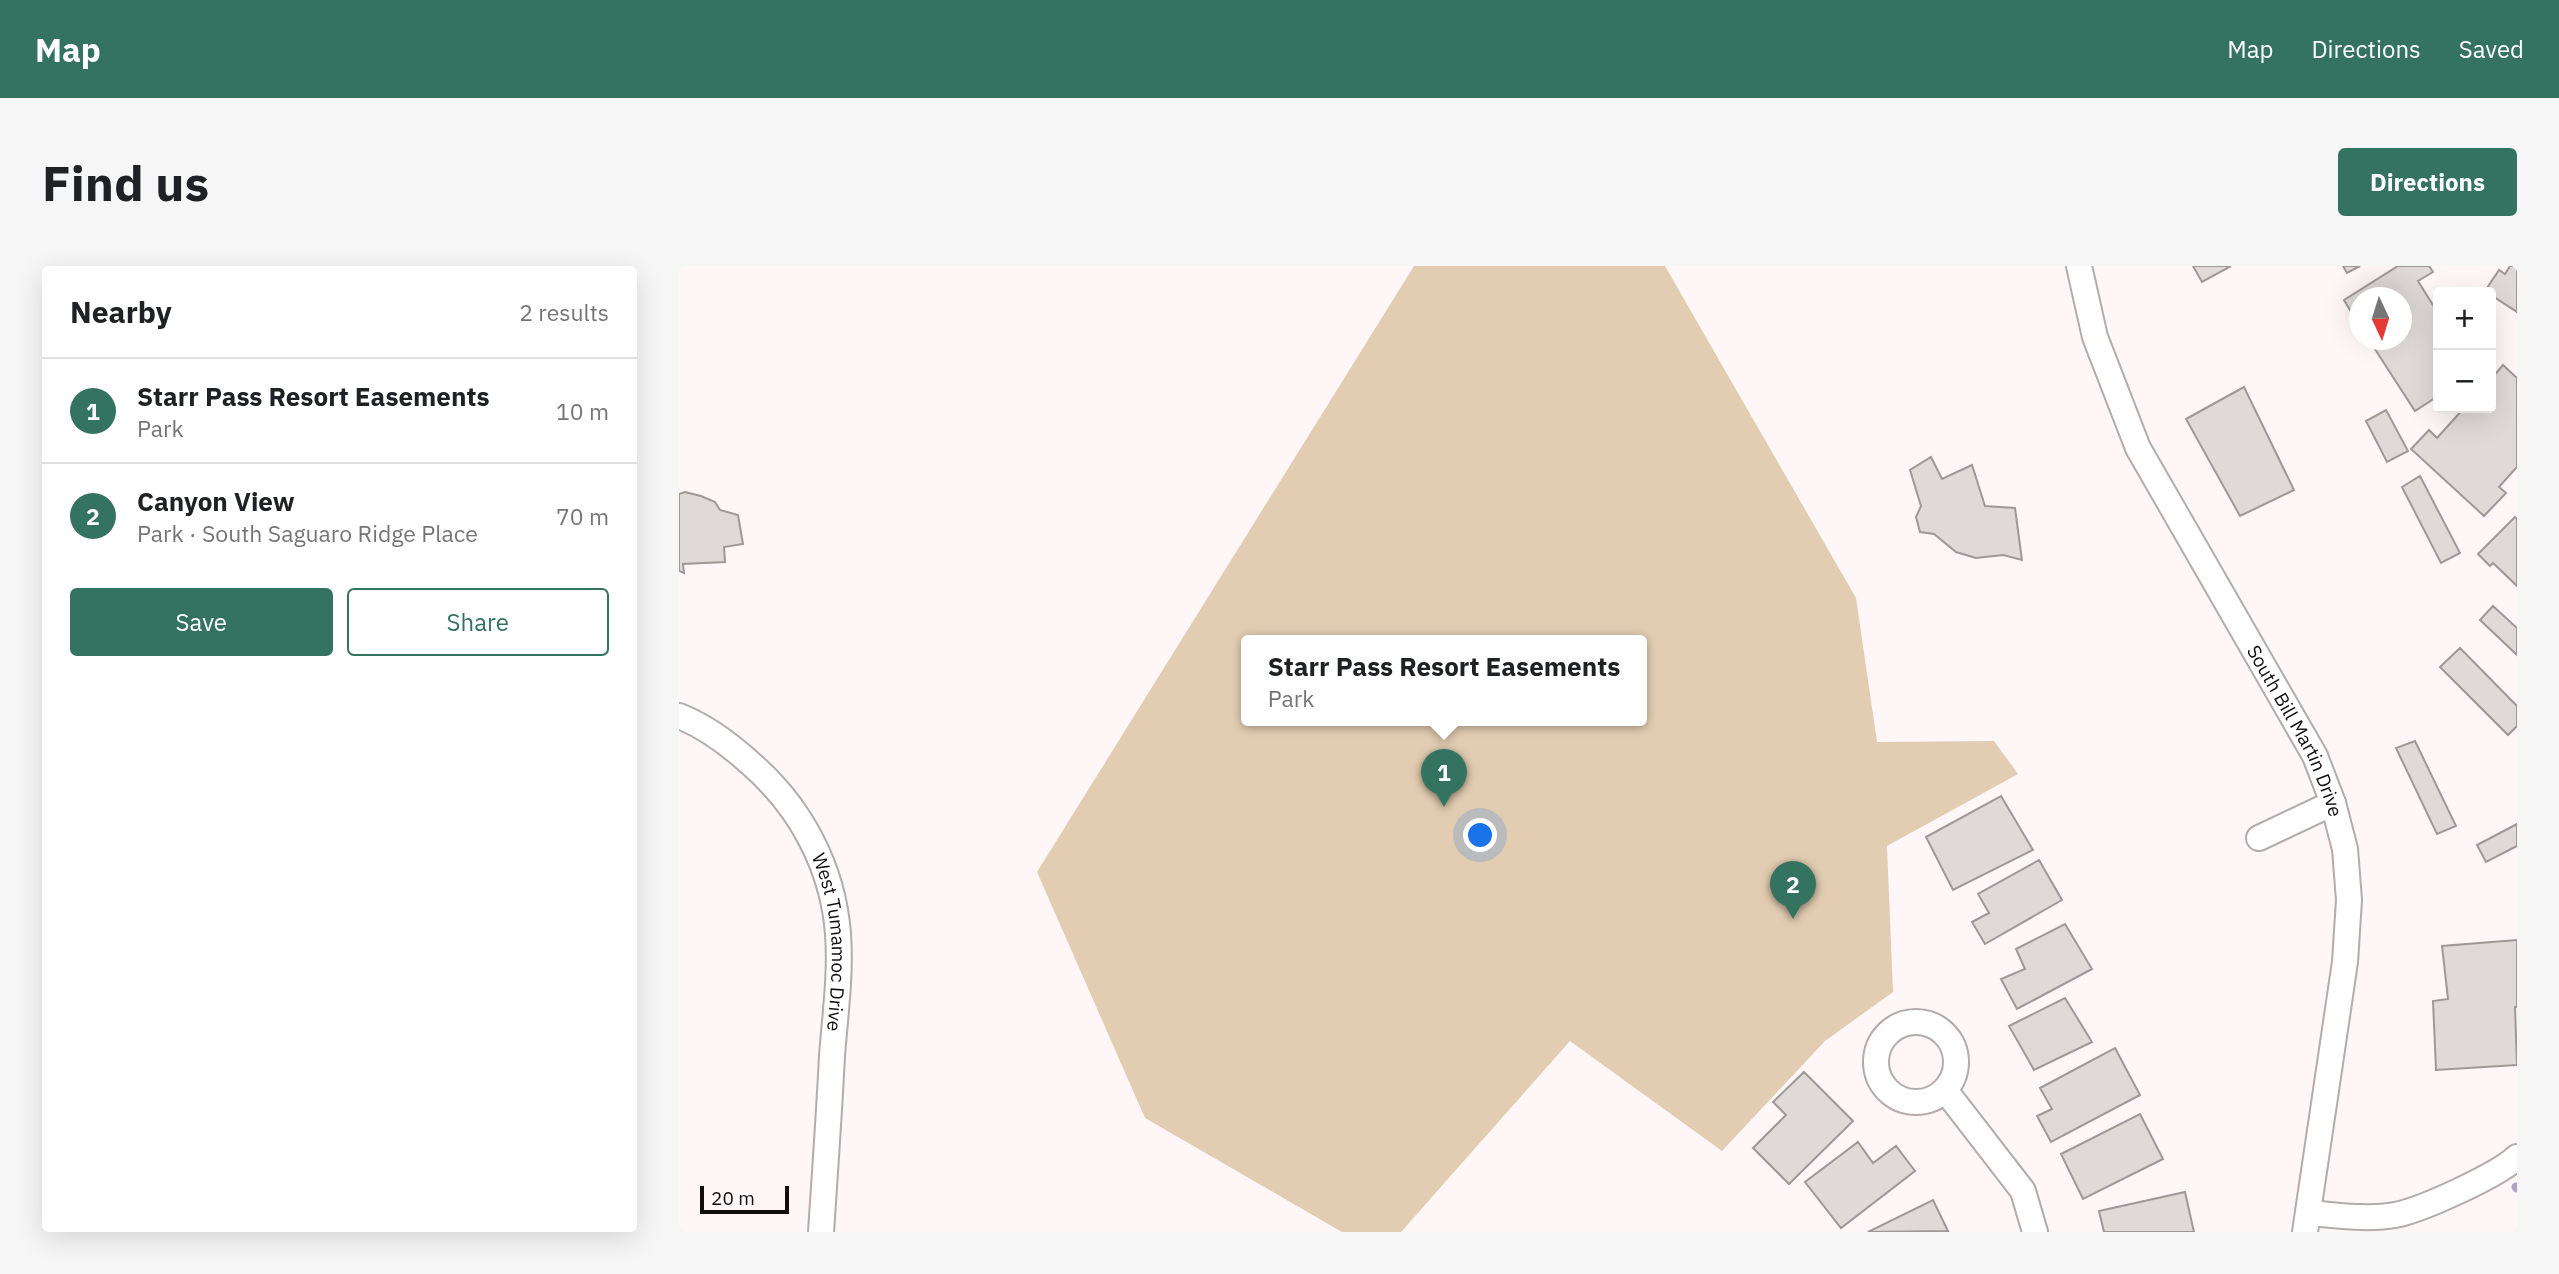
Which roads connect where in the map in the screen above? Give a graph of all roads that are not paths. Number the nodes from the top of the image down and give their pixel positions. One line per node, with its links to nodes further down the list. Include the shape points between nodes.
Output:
1 (2079, 266): 3 (street, South Bill Martin Drive, via 2095,337 2138,448 2315,755)
2 (679, 716): 8 (street, West Tumamoc Drive, via 728,744 782,794 820,856 830,891 838,933 837,979)
3 (2333, 803): 4 (street); 7 (street, South Bill Martin Drive, via 2345,849 2345,961)
4 (2259, 838)
5 (1945, 1090): 9 (street, via 2023,1191)
6 (2517, 1157): 7 (street, via 2448,1196 2395,1214)
7 (2307, 1222)
8 (821, 1232)
9 (2035, 1232)

